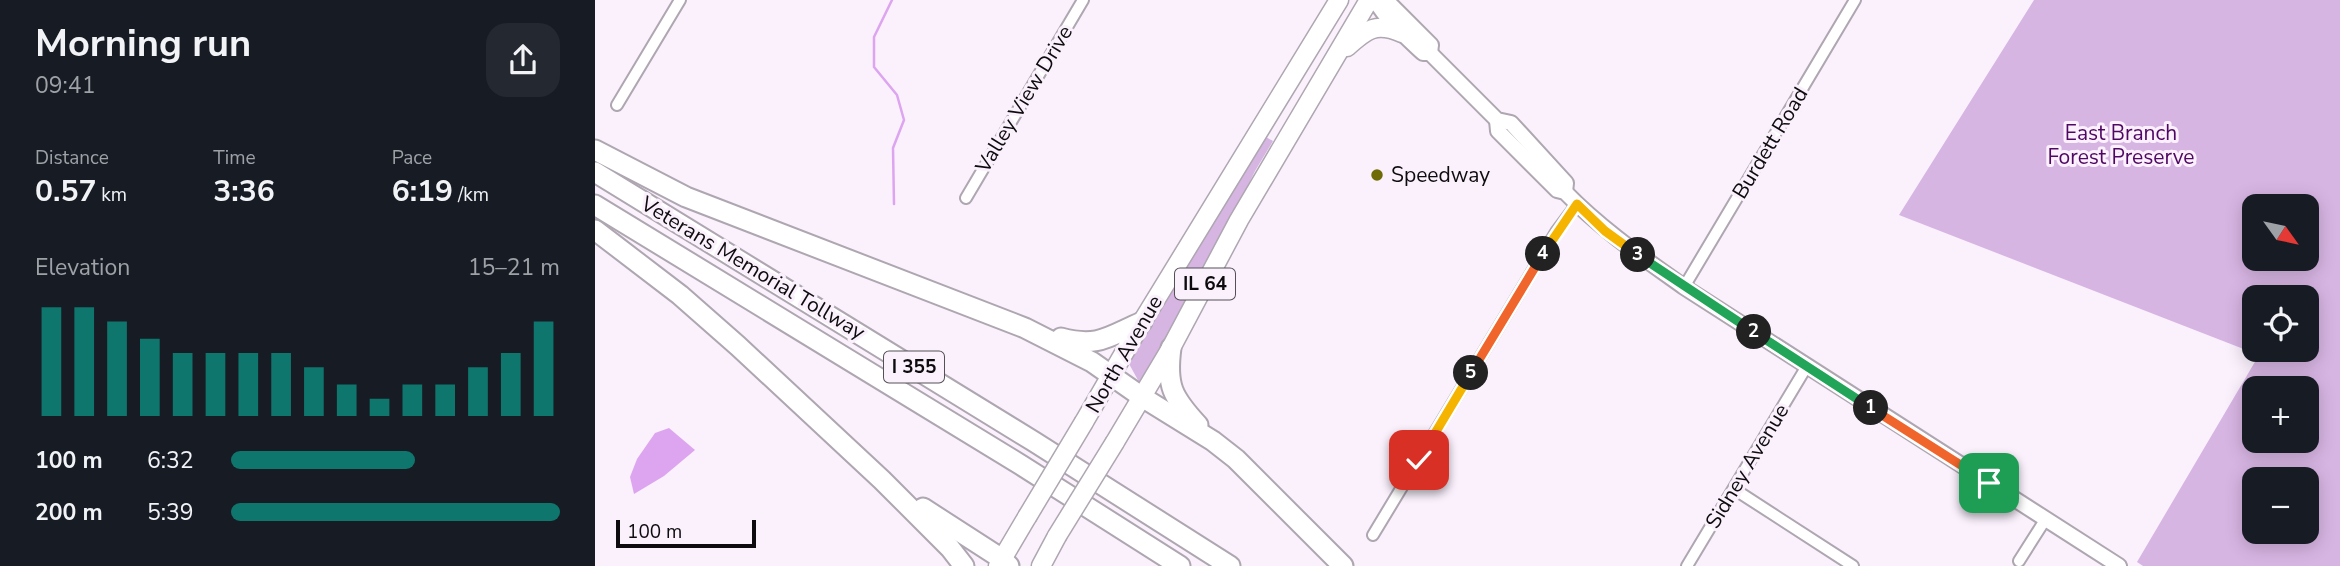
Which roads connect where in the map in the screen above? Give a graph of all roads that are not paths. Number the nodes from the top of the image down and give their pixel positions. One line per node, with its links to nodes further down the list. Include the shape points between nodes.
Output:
1 (680, 0): 13 (street)
2 (1083, 0): 16 (street, Valley View Drive)
3 (1330, 0): 9 (main road)
4 (1339, 0): 9 (main road, North Avenue / IL 64)
5 (1369, 0): 12 (main road, North Avenue / IL 64)
6 (1375, 0): 10 (street)
7 (1382, 0): 11 (street, via 1431,45)
8 (1855, 0): 20 (street, Burdett Road)
9 (1327, 21): 21 (main road, North Avenue / IL 64)
10 (1402, 33): 11 (street, via 1423,53); 12 (main road, via 1383,26 1370,29 1346,47)
11 (1430, 53): 17 (street, via 1497,120 1498,131)
12 (1325, 74): 23 (main road, North Avenue / IL 64, via 1239,219)
13 (617, 105)
14 (595, 150): 22 (highway, via 686,197)
15 (595, 172): 37 (highway, Veterans Memorial Tollway / I 355)
16 (966, 198)
17 (1577, 204): 20 (street, via 1616,239); 31 (street)
18 (595, 205): 36 (highway, Veterans Memorial Tollway / I 355)
19 (595, 230): 28 (highway, via 680,295)
20 (1684, 287): 24 (street)
21 (1142, 321): 22 (highway, via 1090,343); 25 (main road, North Avenue / IL 64)
22 (1025, 328): 25 (highway)
23 (1171, 348): 26 (main road, North Avenue / IL 64); 27 (highway, via 1170,386)
24 (1807, 366): 29 (street, Sidney Avenue); 30 (street)
25 (1111, 376): 26 (highway); 33 (main road, North Avenue / IL 64, bridge)
26 (1142, 397): 27 (highway); 35 (main road, North Avenue / IL 64, bridge)
27 (1213, 441): 38 (highway)
28 (882, 480): 33 (highway); 34 (highway)
29 (1734, 489): 39 (street, Sidney Avenue); 40 (street)
30 (2045, 520): 32 (street); 41 (street)
31 (1374, 536)
32 (2019, 561)
33 (1003, 563)
34 (964, 566)
35 (1041, 566)
36 (1180, 566)
37 (1230, 566)
38 (1343, 566)
39 (1687, 566)
40 (1853, 566)
41 (2119, 566)

